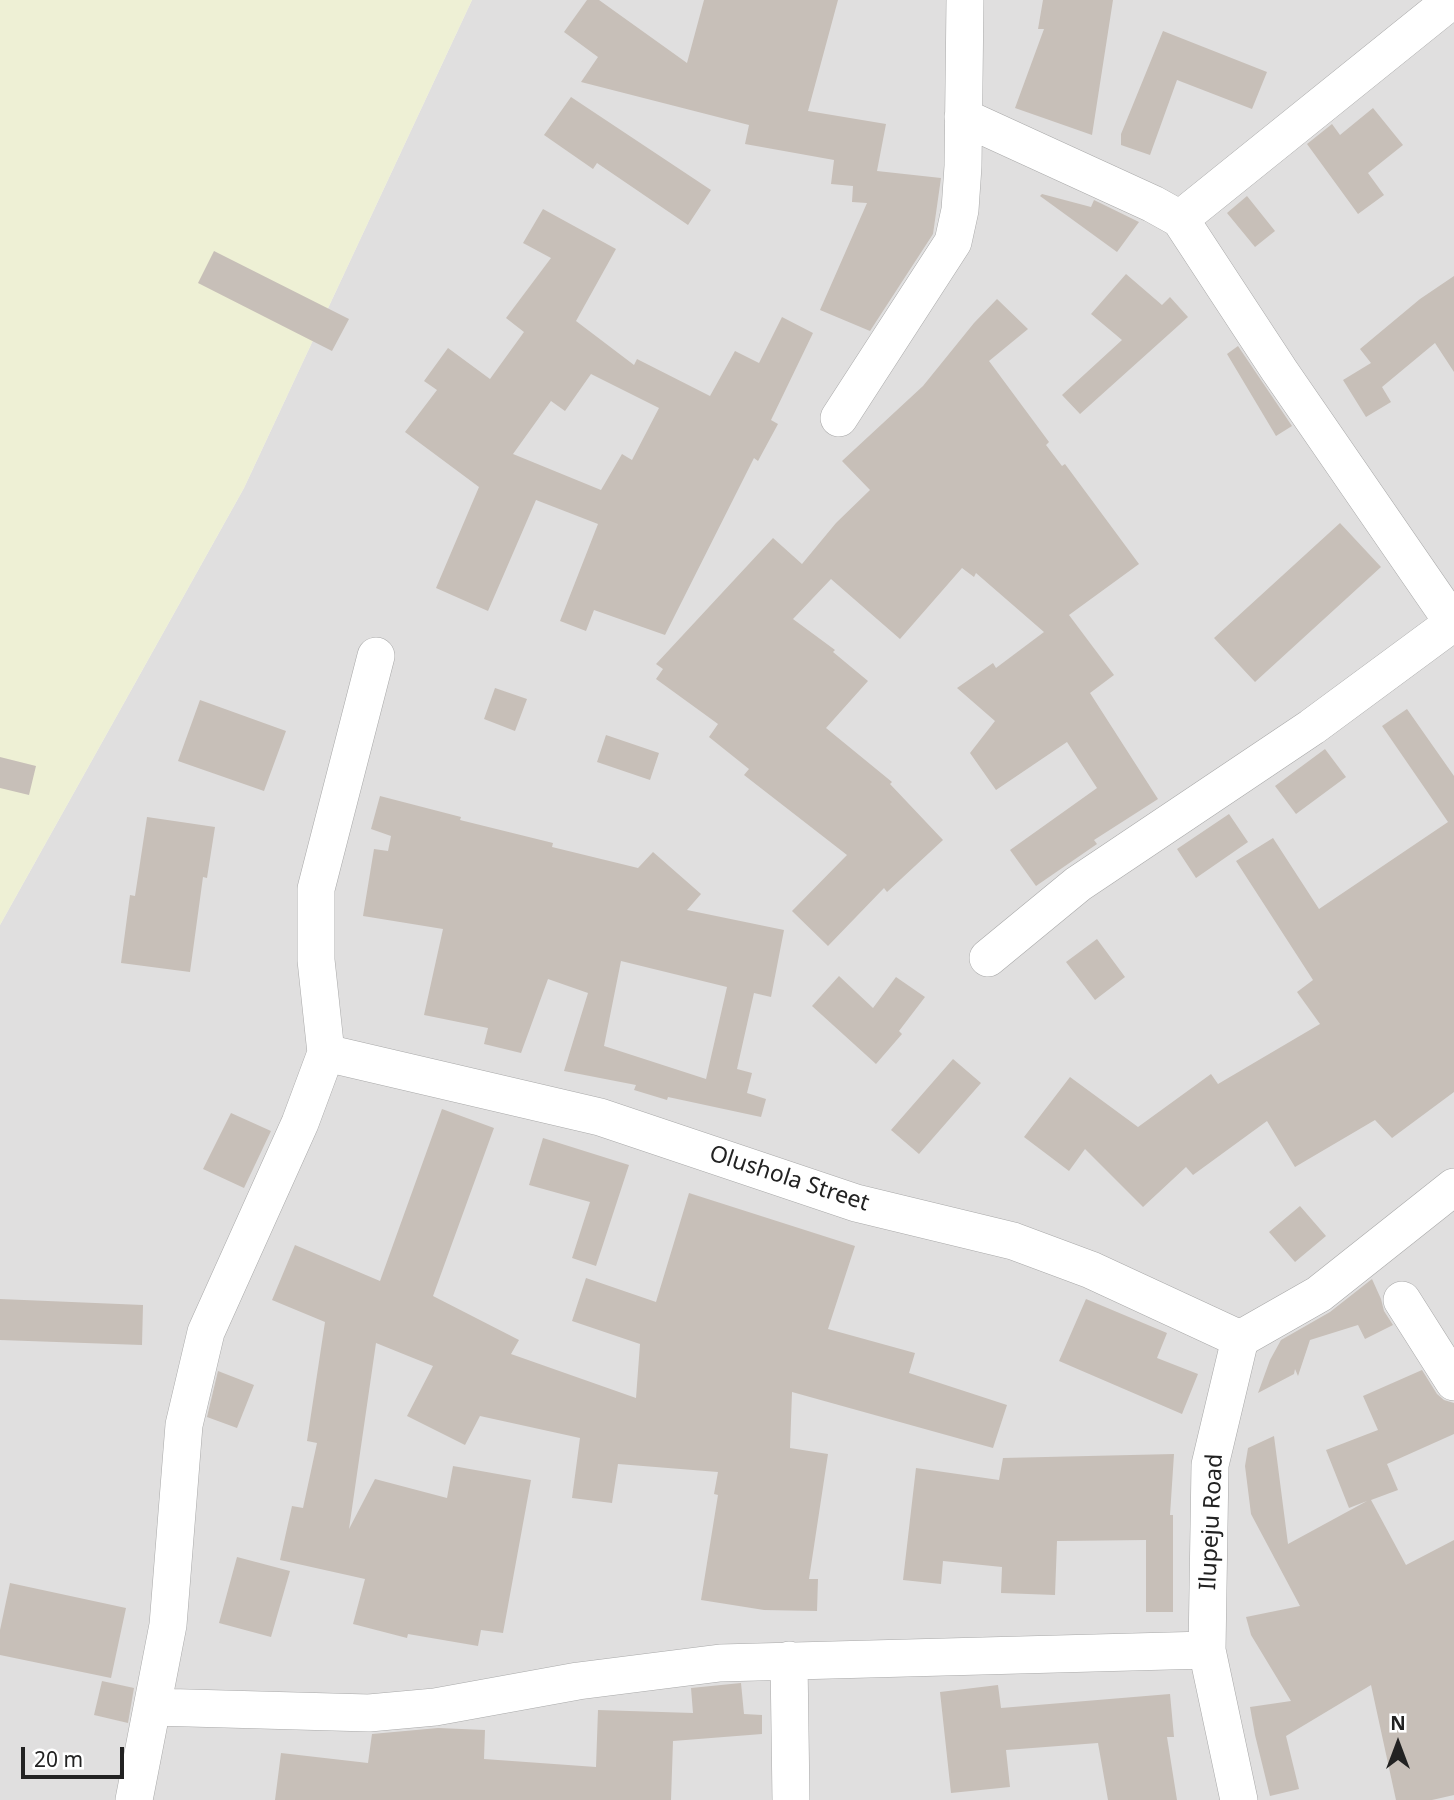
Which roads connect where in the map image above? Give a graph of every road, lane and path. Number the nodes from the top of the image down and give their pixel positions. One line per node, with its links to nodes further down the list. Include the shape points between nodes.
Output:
1 (965, 0): 3 (street)
2 (1452, 0): 4 (street)
3 (963, 117): 4 (street); 5 (street, via 960,210 953,242)
4 (1180, 219): 6 (street)
5 (839, 418)
6 (1453, 624): 8 (street, via 1311,727 1078,884)
7 (376, 656): 9 (street, via 316,889 316,960)
8 (988, 958)
9 (326, 1053): 12 (street, Olushola Street, via 600,1117 856,1203 1013,1241 1091,1270); 16 (street, via 300,1123 206,1332 179,1460 168,1625)
10 (1454, 1187): 12 (street, via 1320,1294)
11 (1402, 1300): 13 (street)
12 (1240, 1339): 14 (street, Ilupeju Road, via 1210,1465)
13 (1454, 1382)
14 (1207, 1650): 15 (street); 19 (street, Ilupeju Road)
15 (789, 1660): 16 (street, via 720,1662 435,1707 369,1713); 18 (street)
16 (153, 1707): 17 (street)
17 (134, 1800)
18 (791, 1800)
19 (1239, 1800)

